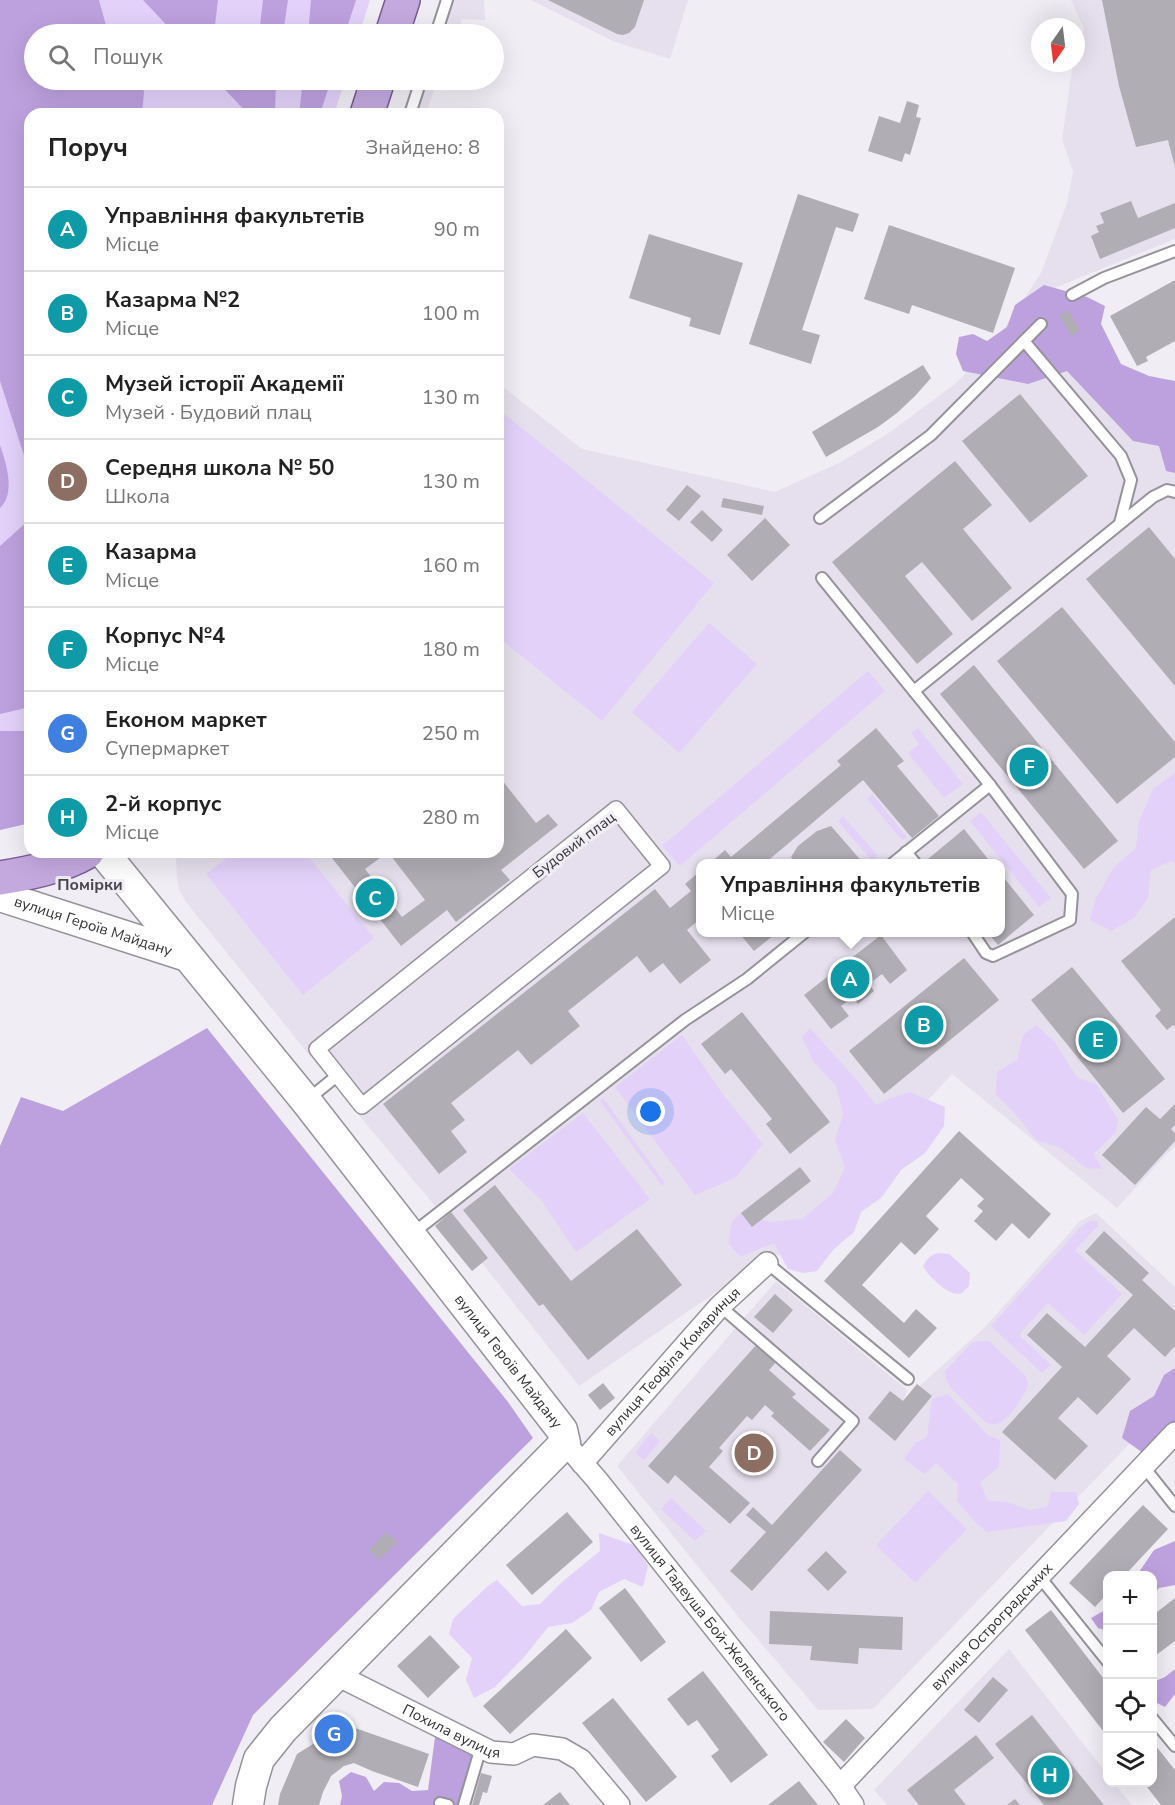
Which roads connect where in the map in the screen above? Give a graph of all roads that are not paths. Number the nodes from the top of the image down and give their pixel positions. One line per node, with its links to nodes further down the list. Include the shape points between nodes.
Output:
1 (403, 0): 3 (main road)
2 (447, 0): 4 (lane)
3 (395, 24)
4 (439, 24)
5 (375, 90): 7 (main road)
6 (418, 90): 8 (lane)
7 (369, 108)
8 (412, 108)
9 (1175, 251): 10 (lane, via 1104,278)
10 (1072, 295)
11 (1041, 324): 12 (lane)
12 (1024, 341): 14 (lane, via 931,435); 15 (lane, via 1121,456 1131,480)
13 (1175, 492): 15 (lane, via 1167,490 1153,497)
14 (820, 518)
15 (1120, 524): 17 (lane)
16 (822, 578): 17 (lane)
17 (914, 691): 18 (lane)
18 (990, 785): 19 (lane); 27 (lane, via 1072,894 1070,920 993,956)
19 (906, 852): 22 (lane); 23 (lane)
20 (74, 858): 24 (main road)
21 (108, 858): 28 (main road, вулиця Героїв Майдану)
22 (898, 859)
23 (911, 859)
24 (0, 878)
25 (0, 896): 28 (main road, вулиця Героїв Майдану)
26 (800, 937): 31 (lane, via 747,979 679,1024)
27 (975, 937)
28 (187, 956): 30 (main road, вулиця Героїв Майдану)
29 (338, 1076): 29 (street, Будовий плац, via 317,1049 616,809 662,866 362,1106); 30 (lane)
30 (306, 1101): 31 (main road, вулиця Героїв Майдану)
31 (411, 1234): 36 (main road, вулиця Героїв Майдану, via 562,1430)
32 (767, 1263): 33 (street, вулиця Теофіла Комаринця); 34 (lane)
33 (720, 1306): 36 (street, вулиця Теофіла Комаринця); 37 (lane, via 853,1421)
34 (908, 1379)
35 (1175, 1433): 38 (street, вулиця Остроградських)
36 (574, 1453): 42 (main road, вулиця Героїв Майдану); 46 (street, вулиця Тадеуша Бой-Желенського)
37 (818, 1461)
38 (1147, 1471): 39 (lane); 40 (street, вулиця Остроградських)
39 (1175, 1506)
40 (1039, 1576): 41 (lane); 46 (street, вулиця Остроградських)
41 (1103, 1657)
42 (337, 1675): 45 (street, Похила вулиця); 47 (main road, вулиця Героїв Майдану, via 283,1729 259,1760)
43 (1157, 1724): 44 (lane)
44 (1175, 1746)
45 (481, 1747): 48 (lane); 49 (street, Похила вулиця, via 514,1754 533,1746 562,1749 581,1760)
46 (840, 1786): 50 (street, вулиця Тадеуша Бой-Желенського)
47 (248, 1805)
48 (464, 1805)
49 (619, 1805)
50 (853, 1805)

